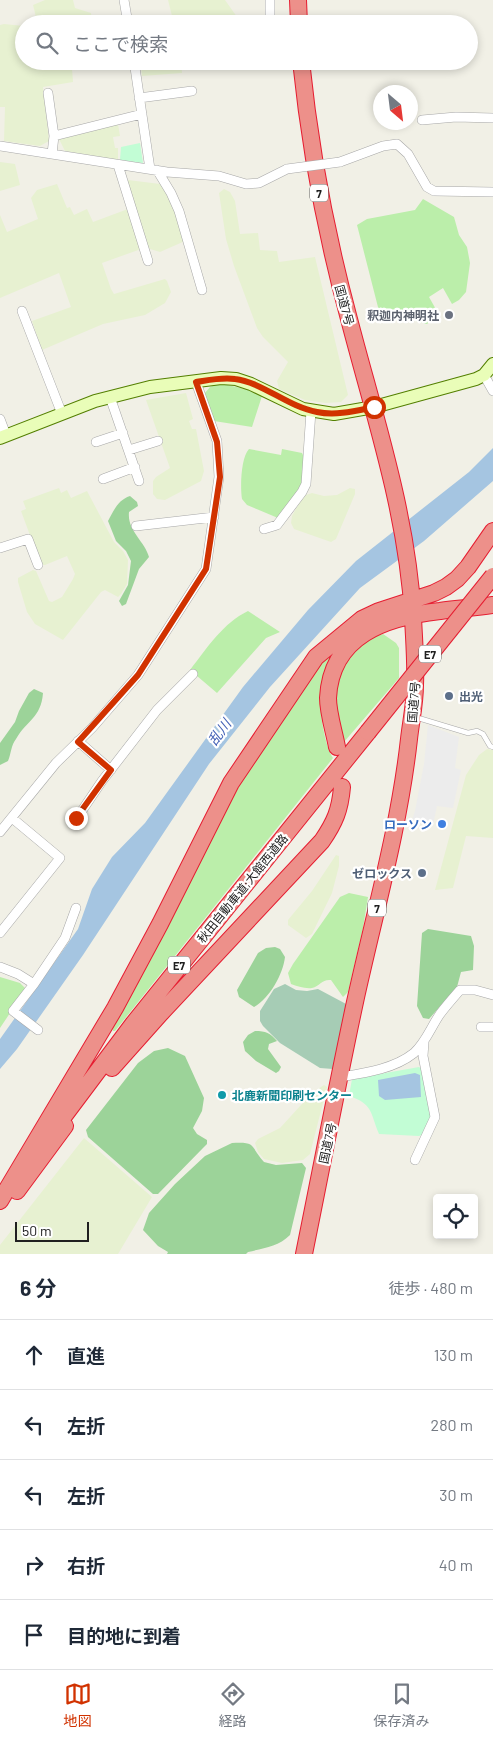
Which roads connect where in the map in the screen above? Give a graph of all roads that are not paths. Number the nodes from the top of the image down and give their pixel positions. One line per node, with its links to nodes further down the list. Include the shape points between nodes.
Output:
1 (124, 0): 4 (street)
2 (270, 0): 5 (street)
3 (298, 0): 6 (highway)
4 (126, 15)
5 (270, 15)
6 (299, 15)
7 (135, 70): 11 (street)
8 (302, 70): 28 (highway, 国道7号 / 7, via 325,220)
9 (192, 91): 11 (street)
10 (48, 93): 15 (street)
11 (139, 98): 12 (street)
12 (142, 114): 15 (street); 19 (street)
13 (493, 118): 14 (street)
14 (422, 120)
15 (54, 136): 17 (street)
16 (0, 146): 17 (street)
17 (52, 154): 18 (street)
18 (118, 165): 19 (street); 21 (street)
19 (153, 170): 20 (street, bridge, via 218,176 246,184 259,183 287,169 340,162 397,144 408,154 427,187 434,191); 22 (street, via 172,193 180,211)
20 (493, 192)
21 (148, 261)
22 (202, 290)
23 (22, 311): 30 (street)
24 (493, 364): 26 (street)
25 (196, 382): 27 (street, via 150,387); 29 (street, via 236,379); 40 (street, via 217,442 220,477)
26 (490, 384): 28 (street, via 476,379)
27 (110, 397): 30 (street); 32 (street)
28 (374, 407): 29 (street, via 334,414); 48 (highway, 国道7号 / 7, via 402,522)
29 (311, 411): 42 (street, via 306,484 277,525)
30 (62, 414): 33 (street)
31 (0, 419): 33 (street)
32 (123, 433): 35 (street); 36 (street)
33 (3, 436)
34 (158, 441): 36 (street)
35 (96, 442)
36 (129, 450): 37 (street)
37 (135, 468): 38 (street); 39 (street)
38 (103, 479)
39 (139, 481)
40 (214, 517): 41 (street); 51 (street, via 206,569 138,675)
41 (136, 526)
42 (264, 528)
43 (493, 531): 48 (highway, via 457,579)
44 (0, 548): 45 (street, via 28,538)
45 (38, 565)
46 (493, 576): 71 (highway, 秋田自動車道;大館西道路 / E7, bridge, via 133,1024)
47 (493, 605): 48 (highway, via 439,611)
48 (412, 608): 50 (highway, 国道7号 / 7, via 415,687); 52 (highway, via 363,632 338,659 328,698); 70 (highway, via 379,611 362,619 316,657 231,783 116,1008)
49 (194, 674): 54 (street, via 157,710)
50 (412, 716): 53 (lane, via 468,733 477,731); 68 (highway, 国道7号 / 7, via 401,796)
51 (78, 742): 54 (street); 56 (street, via 56,763)
52 (337, 746)
53 (493, 747)
54 (111, 770): 57 (street)
55 (342, 787): 72 (highway, via 333,824 322,841 116,1062)
56 (12, 818): 58 (street); 60 (street, via 60,858)
57 (76, 818)
58 (0, 832)
59 (76, 908): 62 (street, via 65,938)
60 (0, 933)
61 (0, 967): 62 (street)
62 (34, 984): 66 (street, via 13,1011)
63 (493, 995): 67 (street, via 460,990 439,1015)
64 (482, 1027): 65 (street)
65 (493, 1027)
66 (38, 1030)
67 (424, 1042): 68 (street, via 413,1054 391,1065); 69 (street, via 435,1117)
68 (340, 1077): 73 (highway, 国道7号 / 7)
69 (415, 1160)
70 (0, 1202)
71 (0, 1206)
72 (0, 1212)
73 (304, 1254)

